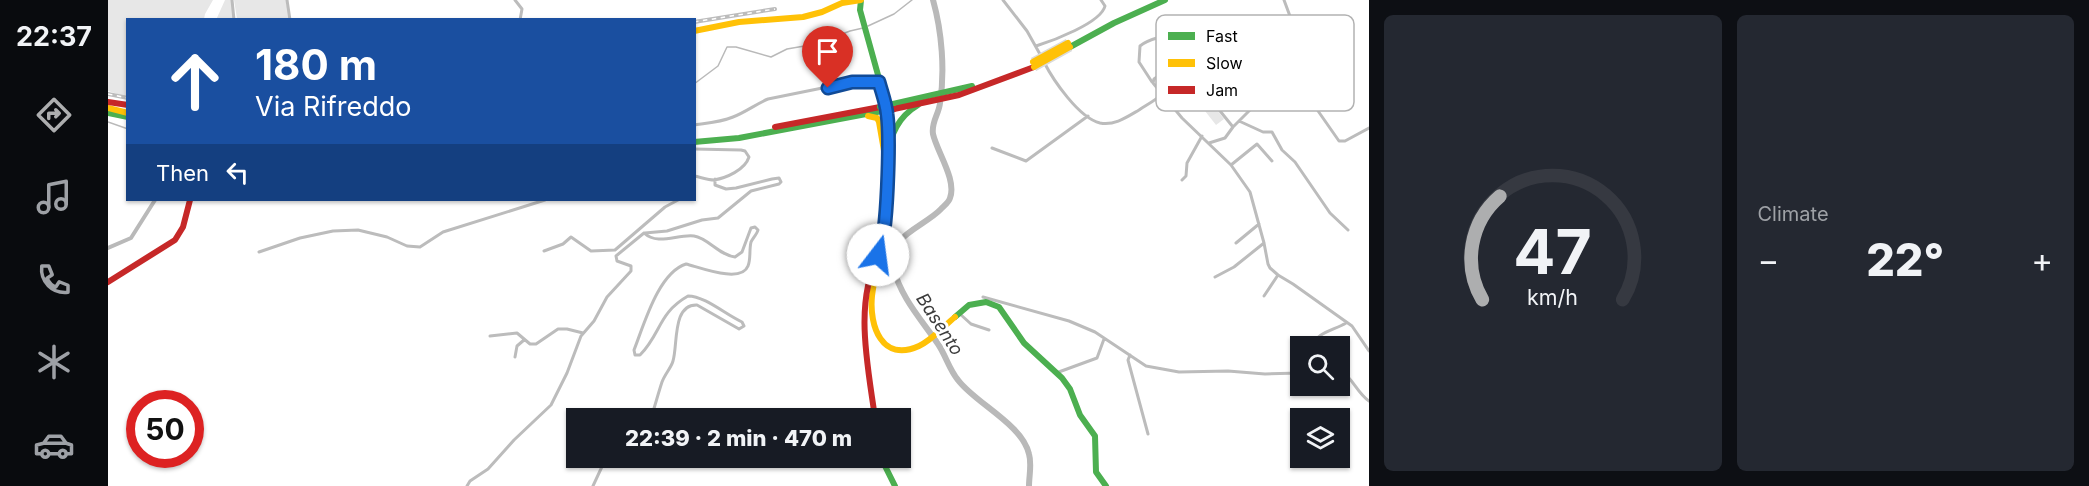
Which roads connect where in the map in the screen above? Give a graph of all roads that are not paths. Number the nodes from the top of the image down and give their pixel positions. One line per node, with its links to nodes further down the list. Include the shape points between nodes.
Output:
1 (232, 0): 11 (street)
2 (287, 0): 12 (street)
3 (515, 0): 13 (street, via 522,9)
4 (1003, 0): 17 (street)
5 (1101, 0): 17 (street, via 1105,6 1100,16)
6 (1156, 0): 16 (main road)
7 (1165, 0): 16 (main road)
8 (1284, 0): 10 (street)
9 (852, 1): 14 (main road, via 803,17 739,22); 19 (main road, via 864,20)
10 (1290, 15)
11 (234, 18)
12 (290, 18)
13 (520, 18)
14 (696, 31)
15 (1156, 38): 20 (street, via 1140,46 1139,62)
16 (1069, 45): 23 (main road, bridge, via 1033,64 959,93)
17 (1036, 46): 34 (street, via 1052,78)
18 (1156, 78): 20 (street)
19 (879, 82): 37 (street, via 852,82 768,99 733,117); 46 (main road, via 887,114)
20 (1153, 83): 21 (street)
21 (1156, 87)
22 (1156, 98): 34 (street, via 1113,122 1100,123)
23 (925, 100): 26 (main road); 46 (main road, via 898,123)
24 (108, 102): 25 (main road)
25 (126, 105)
26 (894, 106): 36 (main road, bridge); 41 (main road, bridge)
27 (108, 110): 32 (main road); 33 (main road)
28 (1178, 111): 40 (street)
29 (1220, 111): 38 (street)
30 (1250, 111): 35 (street)
31 (1317, 111): 39 (street, via 1336,139 1343,141)
32 (126, 113)
33 (126, 116)
34 (1088, 116): 45 (street, via 1026,161)
35 (1239, 121): 38 (street); 57 (street, via 1272,132 1281,150 1295,162 1330,213)
36 (814, 124): 42 (main road, via 739,138); 49 (main road, via 877,118)
37 (696, 125)
38 (1233, 127): 43 (street, via 1225,138)
39 (1369, 128)
40 (1202, 136): 43 (street); 52 (street)
41 (696, 140)
42 (696, 140)
43 (1209, 143): 48 (street)
44 (696, 148): 51 (street, via 747,153 749,158 742,169)
45 (992, 148)
46 (887, 156): 49 (main road)
47 (1272, 161): 48 (street, via 1257,144)
48 (1231, 165): 56 (street, via 1252,196)
49 (887, 168): 65 (main road)
50 (696, 177): 51 (street)
51 (715, 179): 58 (street, via 715,185 726,189 779,178 781,182 751,191 718,218)
52 (1182, 180)
53 (190, 201): 68 (main road, via 175,240)
54 (542, 201): 64 (street, via 444,232 420,247 358,230 300,238)
55 (676, 201): 62 (street)
56 (1259, 224): 59 (street); 60 (street)
57 (1348, 230)
58 (644, 233): 61 (street); 86 (street, via 662,239 696,236 735,257 742,252 751,228 758,230 743,273 686,264 659,287 635,355 640,355 651,342 666,313 688,296 700,298 744,326 739,329 697,305 686,309 677,328 672,363)
59 (1236, 243)
60 (1264, 243): 66 (street, via 1268,264); 67 (street)
61 (626, 248): 62 (street); 74 (street, via 615,258 631,266 631,271 607,297 598,316)
62 (615, 250): 63 (street, via 591,251 571,237)
63 (544, 251)
64 (259, 252)
65 (880, 254): 71 (main road, via 873,315 880,339 888,348 897,351 921,345); 87 (main road, via 868,279 866,299)
66 (1278, 275): 69 (street); 72 (street)
67 (1215, 277)
68 (108, 282)
69 (1264, 296)
70 (983, 297): 77 (street, via 1069,321)
71 (959, 312): 73 (street, via 967,322); 82 (main road, via 980,302 996,305 1024,343)
72 (1347, 322): 76 (street); 79 (street)
73 (989, 330)
74 (583, 333): 78 (street, via 562,329 536,344); 91 (street, via 554,400)
75 (490, 336): 78 (street, via 517,333)
76 (1320, 336)
77 (1104, 338): 80 (street); 82 (street, via 1097,358)
78 (524, 340): 81 (street, via 517,346)
79 (1369, 351)
80 (1130, 355): 83 (street, via 1146,366 1179,372); 88 (street, via 1128,360)
81 (515, 357)
82 (1056, 373): 94 (main road, via 1070,389 1080,415 1095,436 1096,472)
83 (1290, 373)
84 (1350, 378): 85 (street)
85 (1369, 401)
86 (654, 408)
87 (874, 408)
88 (1148, 434)
89 (601, 468): 92 (street)
90 (886, 468): 93 (main road)
91 (467, 486)
92 (593, 486)
93 (895, 486)
94 (1106, 486)

